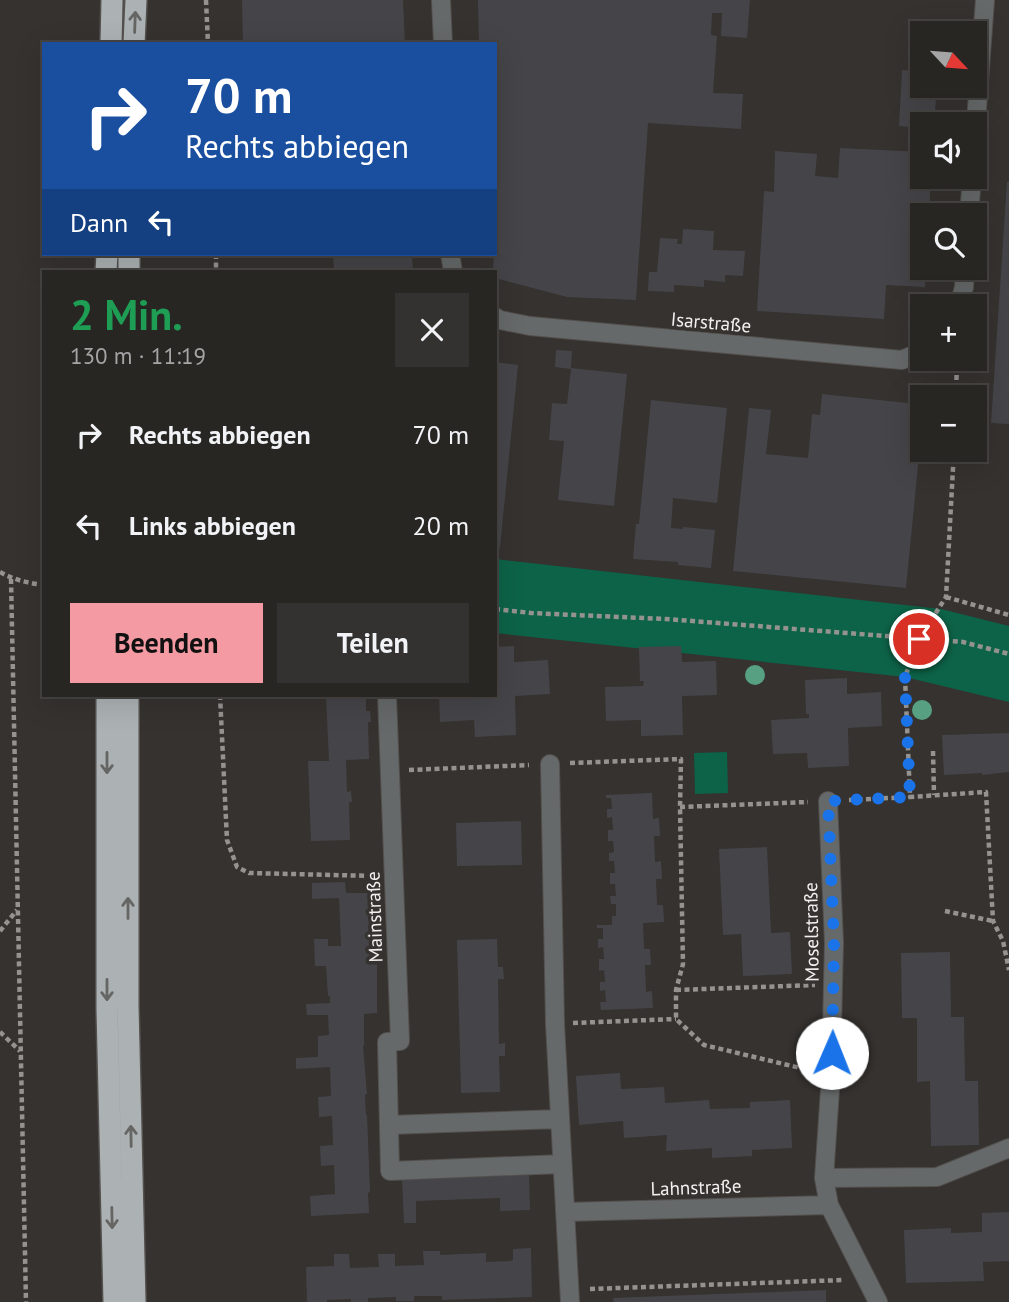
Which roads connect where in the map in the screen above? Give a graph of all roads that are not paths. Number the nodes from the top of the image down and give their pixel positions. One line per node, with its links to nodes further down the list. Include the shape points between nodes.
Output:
1 (112, 0): 5 (highway)
2 (136, 0): 6 (highway, one-way to 2)
3 (441, 0): 7 (street)
4 (985, 0): 8 (street)
5 (111, 42)
6 (134, 42)
7 (443, 42)
8 (977, 112)
9 (497, 318): 10 (street, Isarstraße, via 530,326 902,360)
10 (910, 356)
11 (107, 697): 23 (highway, one-way to 23)
12 (128, 697): 24 (highway, one-way to 12, via 128,1006)
13 (387, 697): 17 (street, Mainstraße, via 400,1041 387,1042)
14 (550, 764): 16 (street)
15 (828, 801): 20 (street, Moselstraße, via 834,943)
16 (560, 1119): 17 (street); 19 (street)
17 (389, 1125): 19 (street, Mainstraße, via 390,1171)
18 (1009, 1148): 20 (street, via 937,1177)
19 (562, 1164): 22 (street)
20 (824, 1178): 21 (street, Moselstraße)
21 (829, 1205): 22 (street, Lahnstraße); 26 (street, Moselstraße)
22 (565, 1212): 25 (street)
23 (114, 1302)
24 (135, 1302)
25 (570, 1302)
26 (878, 1302)

